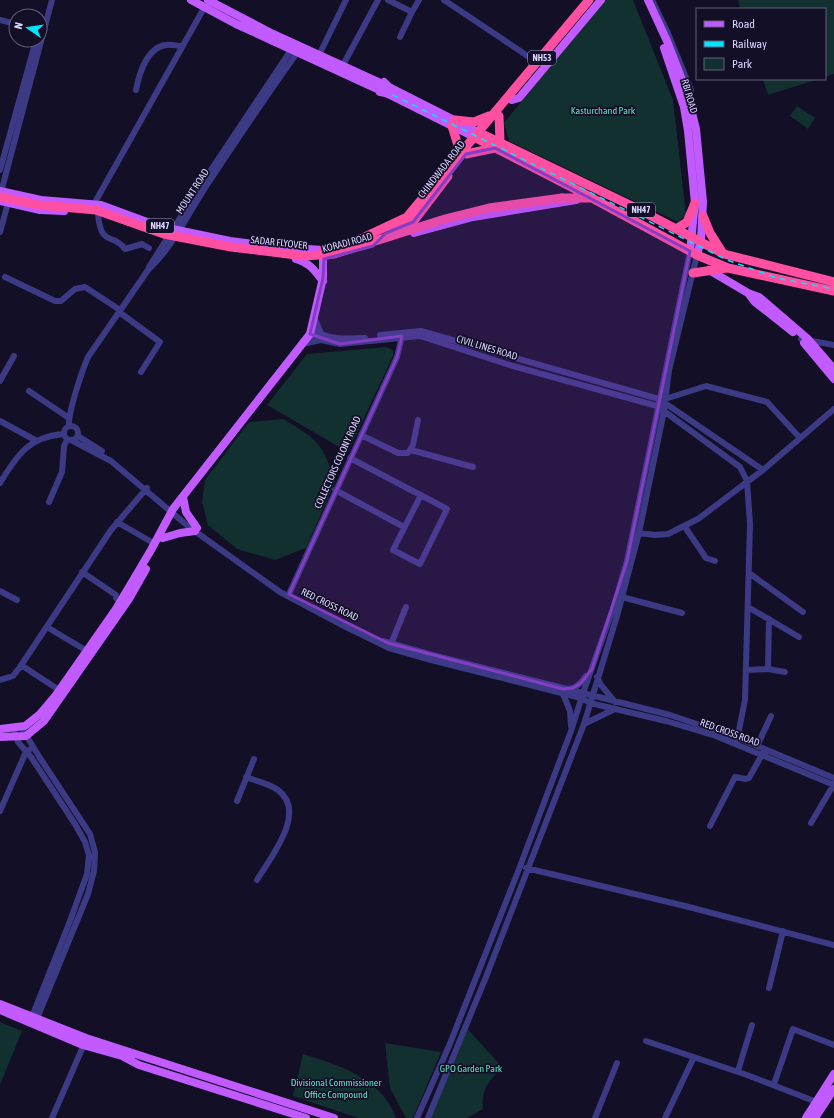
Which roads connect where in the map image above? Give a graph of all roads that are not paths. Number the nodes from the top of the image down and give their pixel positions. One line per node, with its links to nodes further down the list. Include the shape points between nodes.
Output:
1 (52, 0): 17 (street)
2 (190, 0): 16 (main road); 29 (main road, bridge, via 236,24)
3 (208, 0): 29 (main road, bridge)
4 (212, 0): 20 (main road)
5 (346, 0): 25 (street)
6 (388, 0): 18 (street)
7 (418, 0): 18 (street)
8 (444, 0): 26 (street)
9 (589, 0): 26 (highway, NH53)
10 (595, 0): 30 (highway)
11 (601, 0): 30 (main road, via 519,98)
12 (642, 0): 42 (main road, RBI ROAD, via 658,33 684,107)
13 (648, 0): 31 (main road)
14 (652, 0): 31 (street, via 691,90)
15 (375, 1): 27 (street)
16 (204, 8): 21 (street); 24 (main road, via 238,28)
17 (48, 11)
18 (412, 12): 19 (street)
19 (400, 37)
20 (299, 44): 24 (street); 25 (main road)
21 (182, 46): 28 (street, via 165,45 152,52 138,77); 43 (street)
22 (34, 48): 37 (street)
23 (36, 48): 39 (street)
24 (293, 53): 29 (main road, via 378,92); 48 (street)
25 (320, 53): 27 (main road)
26 (538, 62): 32 (highway, NH53)
27 (343, 65): 29 (main road, via 383,82)
28 (136, 90)
29 (387, 90): 33 (main road)
30 (514, 97): 32 (highway, NH53)
31 (690, 102): 46 (main road, via 696,129)
32 (496, 115): 33 (highway, via 474,122); 34 (highway, NH53); 35 (highway)
33 (453, 123): 34 (main road); 36 (highway)
34 (478, 136): 35 (highway); 36 (highway, CHINDWADA ROAD / NH47)
35 (498, 145): 36 (highway); 38 (highway); 40 (highway)
36 (463, 153): 44 (highway, CHINDWADA ROAD / NH47)
37 (0, 170)
38 (588, 185): 40 (highway); 47 (highway, NH47)
39 (0, 194): 40 (highway, SADAR FLYOVER / NH47, bridge, via 39,205 96,210 164,234 231,247 304,256 334,254 489,208 561,196); 43 (main road, NH47)
40 (585, 196): 52 (main road, KORADI ROAD / NH47, via 573,202 473,216); 54 (highway, NH47)
41 (4, 202): 45 (main road, KORADI ROAD / NH47, via 40,210); 49 (street)
42 (695, 203): 47 (highway, via 687,222); 51 (main road, RBI ROAD)
43 (94, 204): 48 (main road, NH47)
44 (417, 211): 52 (highway, via 413,222 386,232); 55 (highway, NH47)
45 (98, 214): 50 (main road, KORADI ROAD / NH47); 53 (street, via 99,226 104,237 122,244 125,249 142,244)
46 (703, 216): 51 (main road); 56 (highway, via 710,233)
47 (676, 229): 51 (highway, NH47)
48 (175, 230): 50 (street); 55 (main road, NH47, via 230,241)
49 (0, 232)
50 (170, 239): 57 (main road, KORADI ROAD / NH47); 65 (street, via 158,261 148,270)
51 (696, 240): 54 (main road); 56 (highway)
52 (373, 246): 55 (main road, KORADI ROAD / NH47, via 336,257)
53 (149, 248)
54 (694, 253): 58 (highway); 60 (street); 79 (street)
55 (323, 254): 57 (main road, KORADI ROAD / NH47); 62 (main road)
56 (724, 254): 63 (highway)
57 (296, 259): 62 (main road, via 307,262)
58 (728, 268): 59 (highway); 64 (highway)
59 (709, 270): 60 (highway); 70 (main road, via 748,293 755,302)
60 (693, 274): 79 (street)
61 (5, 277): 65 (street, via 54,301 61,301 75,289 85,287)
62 (323, 281): 66 (main road)
63 (834, 282)
64 (834, 291)
65 (120, 311): 75 (street, via 160,342); 83 (street, via 85,364)
66 (314, 317): 67 (main road); 69 (street)
67 (311, 332): 69 (street); 71 (main road)
68 (402, 336): 69 (street, CIVIL LINES ROAD, via 340,344); 80 (street, CIVIL LINES ROAD, via 420,336 513,366); 88 (street, COLLECTORS COLONY ROAD, via 397,356)
69 (321, 338): 71 (street); 79 (street, via 370,338 421,330)
70 (805, 339): 72 (street); 74 (main road); 76 (main road)
71 (302, 344): 102 (main road)
72 (834, 345)
73 (14, 356): 77 (street)
74 (834, 369)
75 (141, 372)
76 (834, 379)
77 (0, 381)
78 (29, 391): 83 (street)
79 (663, 400): 80 (street); 82 (street); 90 (street, via 706,386 767,402); 96 (street)
80 (657, 406): 82 (street); 130 (street, via 626,561 613,609)
81 (834, 409): 90 (street)
82 (664, 411): 97 (street, via 740,467); 109 (street)
83 (70, 415): 86 (street)
84 (418, 420): 93 (street)
85 (0, 421): 91 (street)
86 (71, 426): 87 (street, via 65,428); 89 (street, via 77,429)
87 (63, 434): 91 (street); 92 (street)
88 (360, 435): 93 (street, via 398,453 408,454); 94 (street, COLLECTORS COLONY ROAD)
89 (78, 436): 92 (street); 99 (street, via 109,455)
90 (800, 438): 96 (street)
91 (35, 440): 98 (street, via 20,453)
92 (69, 440): 99 (street, via 111,461); 103 (street, via 64,446 62,472)
93 (411, 450): 95 (street)
94 (350, 458): 100 (street, COLLECTORS COLONY ROAD); 101 (street)
95 (473, 467)
96 (763, 470): 97 (street)
97 (746, 481): 107 (street); 114 (street, via 750,524)
98 (0, 483)
99 (146, 489): 104 (street, RED CROSS ROAD); 105 (street)
100 (336, 490): 106 (street); 116 (street, COLLECTORS COLONY ROAD)
101 (421, 495): 106 (street); 106 (street, via 447,509 420,564 393,550)
102 (181, 499): 104 (main road); 108 (main road)
103 (49, 502)
104 (174, 512): 108 (street, RED CROSS ROAD); 110 (main road); 111 (main road)
105 (117, 522): 111 (street); 113 (street)
106 (404, 527)
107 (685, 527): 109 (street, via 661,536); 112 (street, via 706,558)
108 (196, 530): 110 (main road); 116 (street, RED CROSS ROAD); 132 (street, via 280,592 346,627 389,648 431,660)
109 (639, 533): 117 (street)
110 (164, 538): 148 (main road, via 129,599 84,666 44,721)
111 (155, 544): 119 (main road)
112 (715, 561)
113 (82, 572): 119 (street, via 116,594); 125 (street)
114 (749, 573): 121 (street); 122 (street)
115 (0, 591): 118 (street)
116 (289, 594): 127 (street, RED CROSS ROAD)
117 (622, 598): 123 (street); 135 (street)
118 (17, 600)
119 (120, 602): 128 (main road)
120 (406, 606): 127 (street)
121 (748, 607): 124 (street); 133 (street)
122 (803, 612)
123 (682, 613)
124 (770, 619): 126 (street); 131 (street)
125 (47, 627): 128 (street); 129 (street)
126 (799, 637)
127 (391, 644): 132 (street, RED CROSS ROAD)
128 (86, 651): 137 (main road)
129 (21, 666): 136 (street, via 13,676); 137 (street)
130 (592, 669): 138 (street, via 581,683); 140 (street)
131 (768, 669): 133 (street); 134 (street)
132 (482, 670): 138 (street, RED CROSS ROAD)
133 (746, 670): 150 (street)
134 (785, 672)
135 (597, 677): 139 (street); 142 (street)
136 (0, 680)
137 (59, 690): 146 (main road, via 40,714)
138 (563, 692): 140 (street, RED CROSS ROAD); 147 (street, via 570,711)
139 (592, 695): 140 (street, RED CROSS ROAD); 141 (street); 142 (street, RED CROSS ROAD)
140 (582, 696): 141 (street, RED CROSS ROAD); 147 (street)
141 (590, 703): 142 (street, RED CROSS ROAD); 144 (street)
142 (616, 706): 144 (street); 150 (street, RED CROSS ROAD, via 670,715)
143 (771, 716): 152 (street)
144 (584, 724): 164 (street)
145 (0, 729): 146 (main road)
146 (17, 730): 148 (main road); 149 (main road); 153 (street)
147 (571, 732): 163 (street)
148 (26, 736): 151 (street)
149 (0, 737)
150 (739, 742): 152 (street, RED CROSS ROAD)
151 (33, 746): 153 (street); 171 (street, via 90,834 95,852 94,871 88,894)
152 (753, 747): 154 (street, RED CROSS ROAD)
153 (27, 752): 160 (street); 171 (street, via 85,842 89,855 87,874)
154 (764, 752): 157 (street, RED CROSS ROAD); 158 (street, RED CROSS ROAD); 162 (street, via 748,778 735,777)
155 (254, 759): 156 (street)
156 (246, 778): 159 (street); 165 (street, via 277,789 283,794 289,810 290,820 283,837)
157 (834, 778)
158 (834, 785): 161 (street)
159 (237, 801)
160 (0, 811)
161 (811, 822)
162 (710, 826)
163 (520, 866): 164 (street); 186 (street, via 449,1046)
164 (528, 868): 166 (street); 187 (street, via 481,991)
165 (257, 880)
166 (783, 932): 167 (street); 168 (street)
167 (834, 945)
168 (769, 988)
169 (0, 1004): 171 (main road)
170 (0, 1010): 171 (main road)
171 (33, 1020): 174 (main road)
172 (752, 1025): 178 (street)
173 (646, 1040): 176 (street)
174 (85, 1042): 183 (street); 184 (main road, via 139,1065); 185 (main road)
175 (834, 1046): 180 (street, via 793,1028)
176 (694, 1057): 178 (street); 189 (street)
177 (617, 1063): 188 (street)
178 (738, 1072): 180 (street)
179 (834, 1074): 182 (main road)
180 (774, 1084): 182 (street)
181 (834, 1089): 182 (main road)
182 (820, 1103): 190 (main road); 191 (main road)
183 (52, 1118)
184 (306, 1118)
185 (334, 1118)
186 (417, 1118)
187 (428, 1118)
188 (595, 1118)
189 (665, 1118)
190 (806, 1118)
191 (815, 1118)

